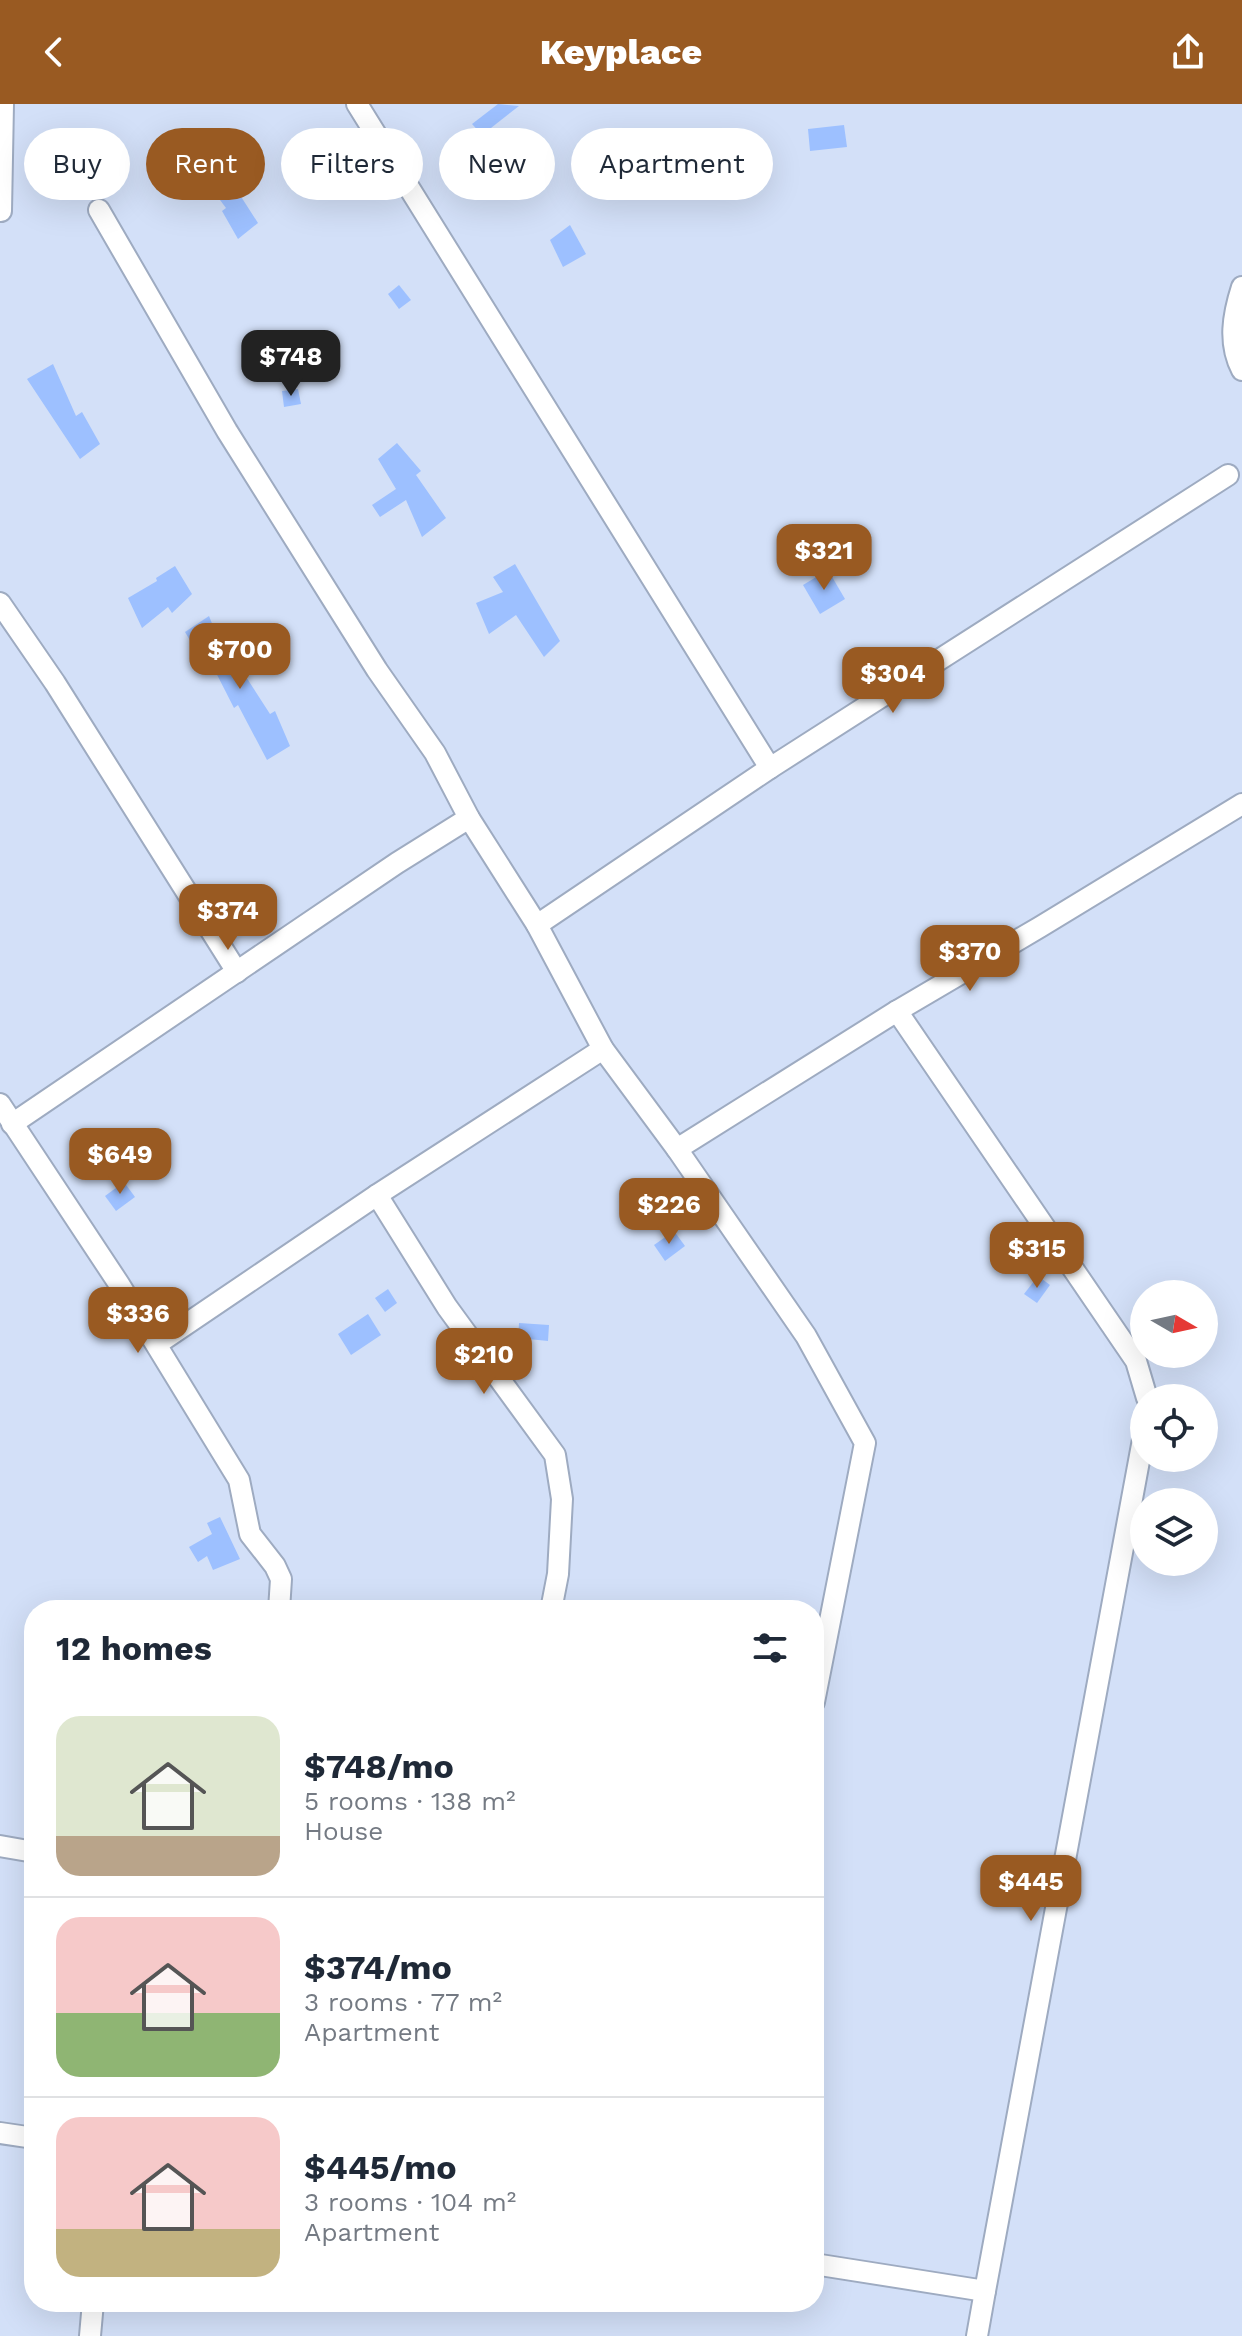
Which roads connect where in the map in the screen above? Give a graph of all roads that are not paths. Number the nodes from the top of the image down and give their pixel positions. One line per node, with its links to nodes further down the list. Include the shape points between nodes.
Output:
1 (3, 104): 4 (street)
2 (357, 104): 9 (street)
3 (99, 210): 11 (street, via 227,431 435,753)
4 (1, 211)
5 (1242, 287): 6 (street, via 1233,316 1234,354)
6 (1242, 370)
7 (1228, 475): 9 (street)
8 (0, 603): 13 (street)
9 (770, 768): 12 (street)
10 (1242, 804): 14 (street)
11 (469, 818): 12 (street); 13 (street)
12 (537, 925): 15 (street)
13 (237, 972): 17 (street)
14 (897, 1011): 18 (street); 21 (street, via 1136,1361)
15 (603, 1049): 18 (street); 19 (street)
16 (0, 1104): 17 (street)
17 (12, 1124): 20 (street)
18 (677, 1149): 25 (street, via 806,1336 865,1443)
19 (377, 1195): 20 (street); 24 (street, via 447,1307 555,1455 562,1499)
20 (157, 1344): 23 (street, via 239,1480 250,1534 281,1579)
21 (1143, 1384)
22 (1137, 1472): 31 (street)
23 (280, 1600)
24 (553, 1600)
25 (824, 1651)
26 (0, 1846): 27 (street)
27 (24, 1850)
28 (0, 2133): 29 (street)
29 (24, 2137)
30 (824, 2266): 31 (street)
31 (985, 2291): 34 (street)
32 (92, 2312): 33 (street)
33 (90, 2336)
34 (977, 2336)

